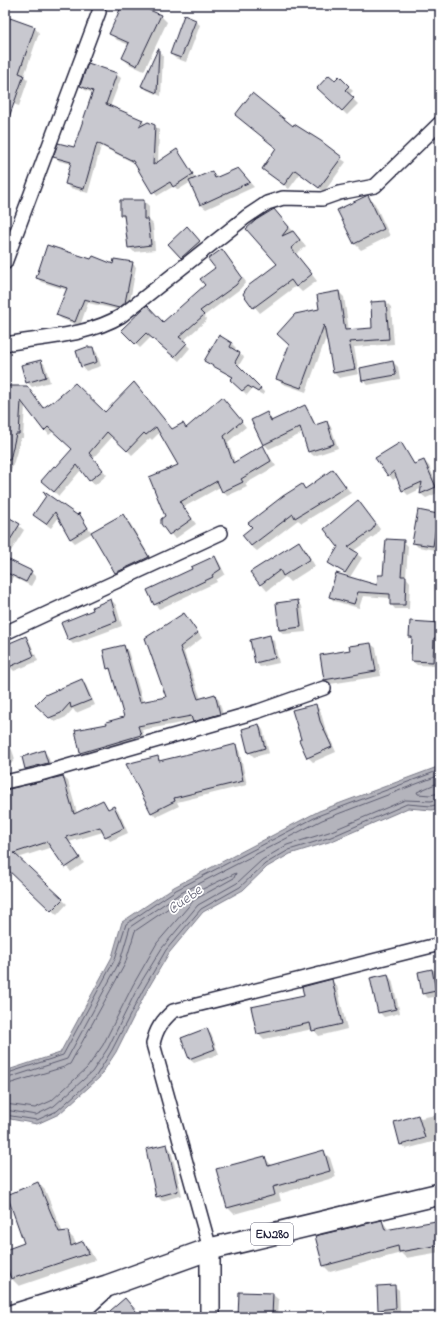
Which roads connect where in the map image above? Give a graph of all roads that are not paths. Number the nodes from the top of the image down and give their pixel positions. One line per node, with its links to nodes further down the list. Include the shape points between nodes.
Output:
1 (99, 12): 3 (street)
2 (440, 123): 4 (street, via 375,186 322,199 283,198 267,203 122,316 105,325 85,331)
3 (5, 263)
4 (5, 344)
5 (221, 533): 6 (street)
6 (5, 634)
7 (324, 688): 8 (street, via 259,711)
8 (5, 782)
9 (440, 944): 11 (street, via 173,1011 161,1022 153,1044)
10 (440, 1194): 11 (main road, EN280)
11 (210, 1249): 12 (main road, EN280); 15 (main road)
12 (106, 1286): 13 (main road, EN280); 14 (main road, EN280)
13 (7, 1317)
14 (72, 1317)
15 (210, 1317)

